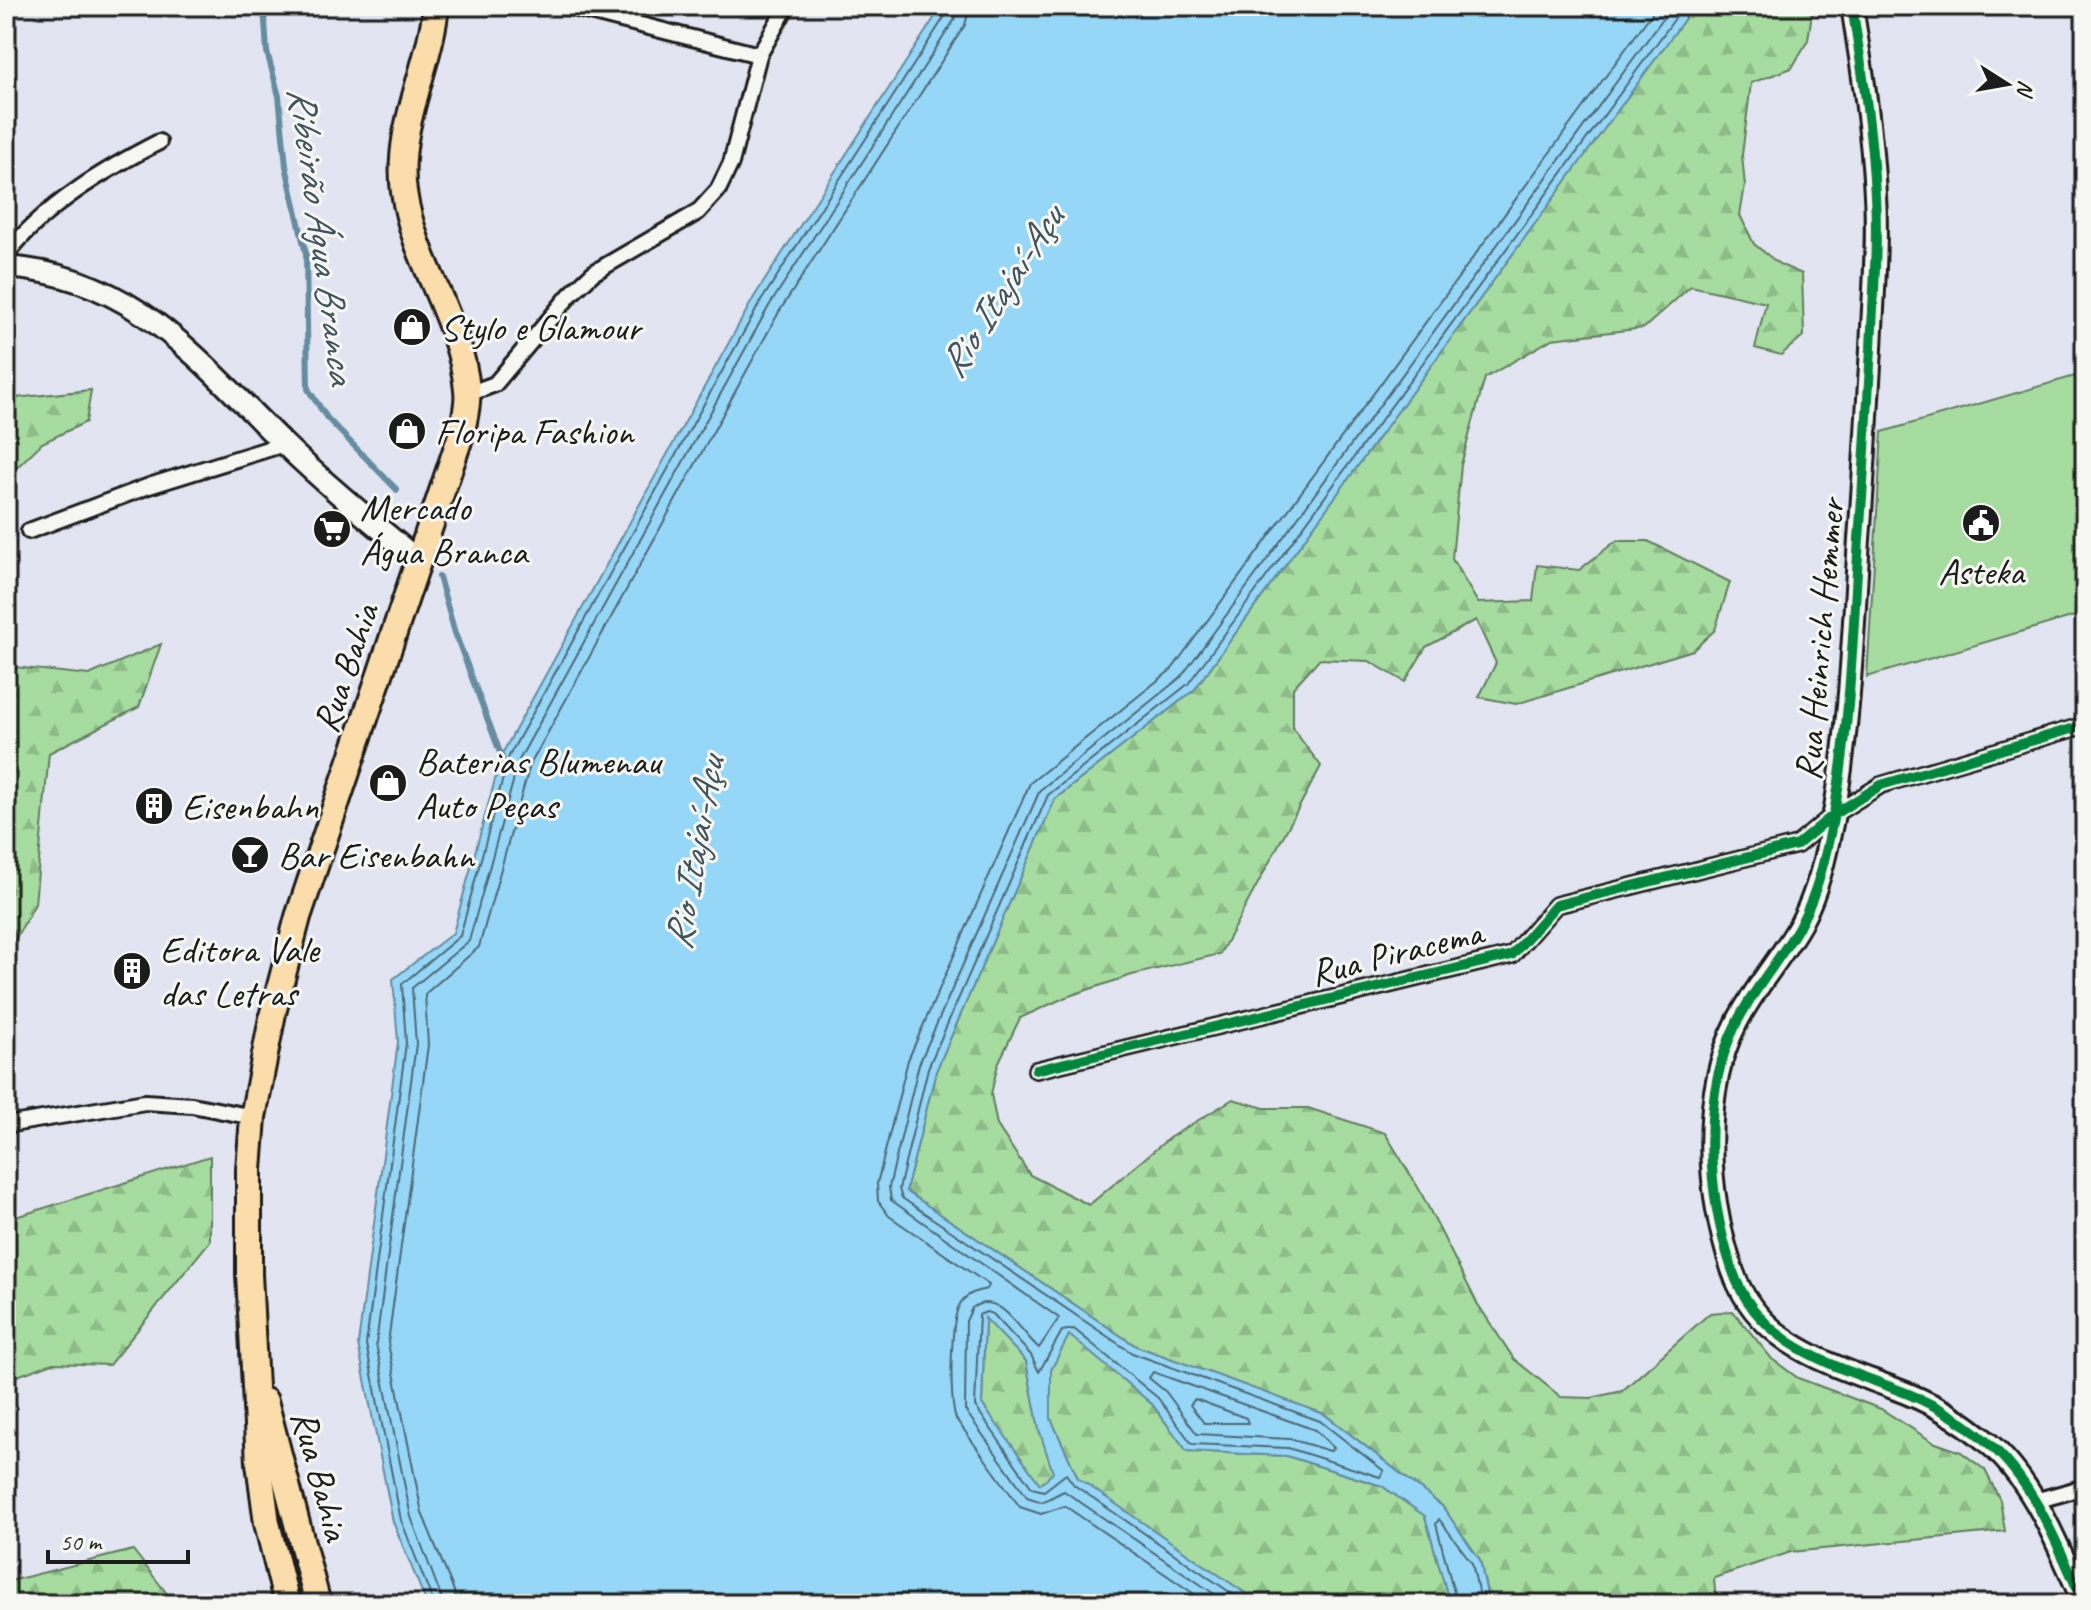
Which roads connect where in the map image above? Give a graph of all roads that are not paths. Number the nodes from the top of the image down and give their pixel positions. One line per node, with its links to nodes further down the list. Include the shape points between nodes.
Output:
1 (436, 6): 9 (main road, Rua Bahia, via 405,144 404,191 417,244 463,356)
2 (566, 6): 5 (street)
3 (787, 6): 5 (street)
4 (1852, 6): 14 (street, Rua Heinrich Hemmer, via 1868,112 1876,255 1852,643)
5 (759, 55): 9 (street, via 731,163 718,190 698,212 593,273 495,384)
6 (159, 142): 7 (street, via 29,225)
7 (6, 255)
8 (6, 267): 10 (street, via 58,274 117,296 146,314)
9 (468, 394): 12 (main road, Rua Bahia, via 462,432)
10 (284, 444): 11 (street); 12 (street)
11 (29, 531)
12 (420, 562): 16 (main road, Rua Bahia, via 298,917)
13 (2085, 725): 14 (street, Rua Piracema, via 1881,785)
14 (1833, 815): 15 (street, Rua Piracema, via 1797,845 1556,905 1512,955); 20 (street, Rua Heinrich Hemmer, via 1825,857 1801,923 1738,1019 1720,1059 1711,1141 1733,1273 1747,1302 1775,1332 1806,1355 1953,1417 2000,1453)
15 (1036, 1070)
16 (253, 1117): 17 (street, via 145,1102); 18 (main road, Rua Bahia, via 249,1274)
17 (6, 1125)
18 (255, 1364): 22 (main road, Rua Bahia, via 259,1463); 23 (main road, Rua Bahia)
19 (2085, 1487): 20 (street)
20 (2035, 1501): 21 (street, Rua Heinrich Hemmer)
21 (2078, 1603)
22 (287, 1604)
23 (318, 1604)

